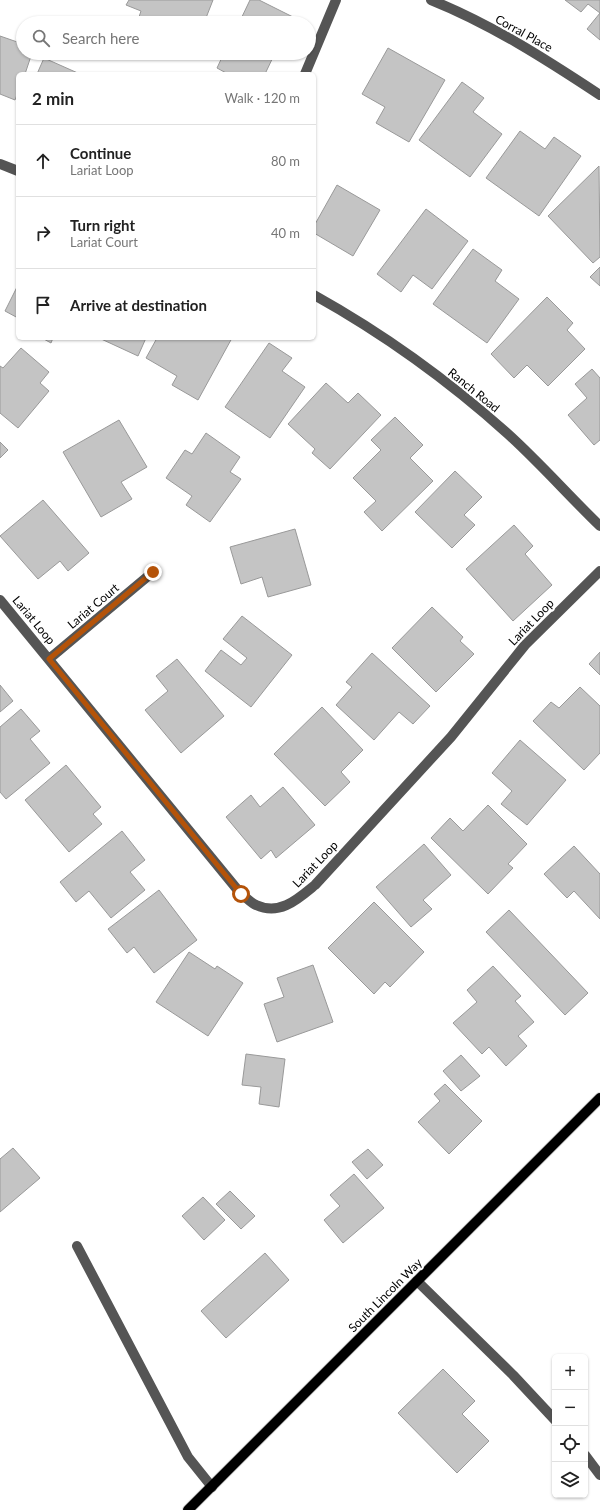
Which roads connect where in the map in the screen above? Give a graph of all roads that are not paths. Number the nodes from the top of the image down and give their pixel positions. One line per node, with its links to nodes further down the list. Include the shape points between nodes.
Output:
1 (336, 0): 3 (street)
2 (431, 0): 6 (street, Corral Place, via 546,60)
3 (316, 48)
4 (311, 60): 5 (street)
5 (306, 72)
6 (600, 95)
7 (0, 165): 8 (street)
8 (16, 170)
9 (316, 296): 10 (street, Ranch Road, via 395,345 453,388 508,435)
10 (600, 526)
11 (600, 571): 14 (street, Lariat Loop, via 525,645 451,737 315,885 297,900 275,910 256,905 241,894)
12 (153, 572): 14 (street, Lariat Court)
13 (0, 600): 14 (street, Lariat Loop)
14 (49, 659)
15 (600, 1098): 17 (main road, South Lincoln Way)
16 (78, 1246): 21 (street, via 188,1457)
17 (417, 1281): 18 (street); 21 (main road, South Lincoln Way)
18 (552, 1417)
19 (588, 1459): 20 (street)
20 (600, 1475)
21 (212, 1487): 22 (main road, South Lincoln Way)
22 (188, 1510)

